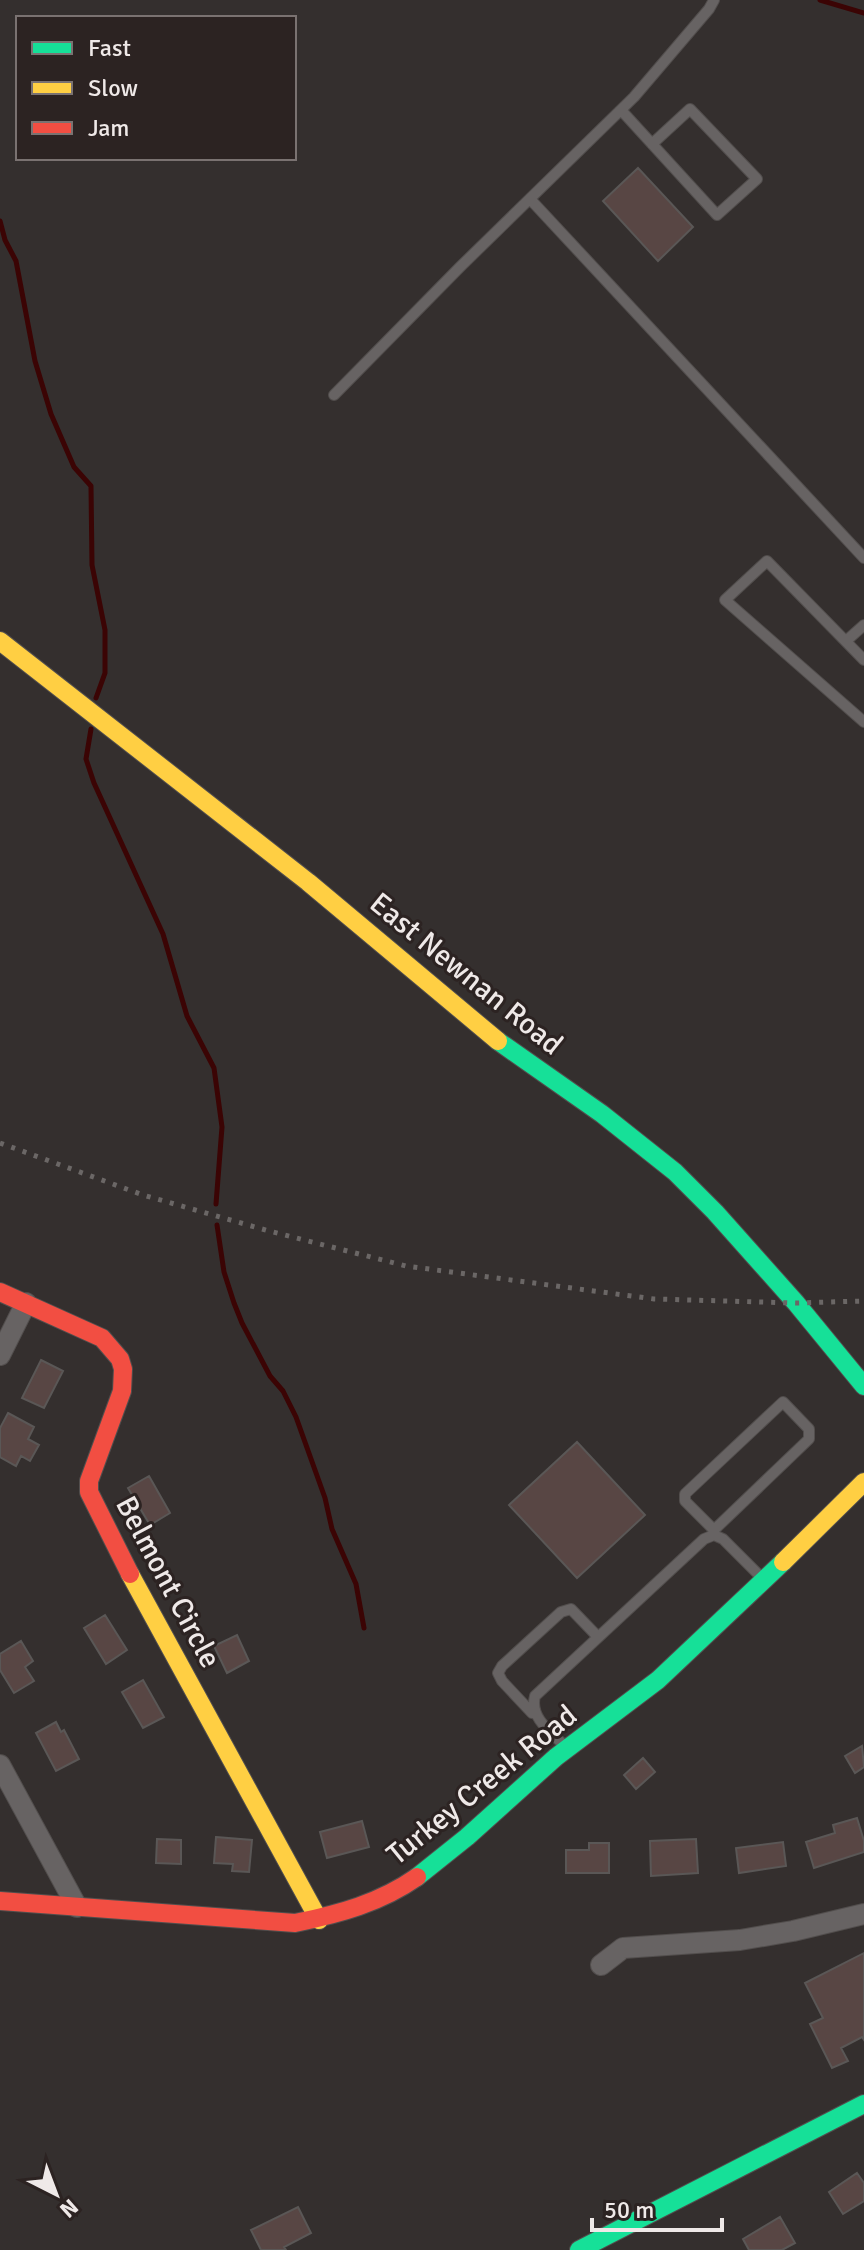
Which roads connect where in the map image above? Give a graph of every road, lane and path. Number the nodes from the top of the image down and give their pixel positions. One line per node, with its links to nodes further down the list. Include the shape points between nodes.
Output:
1 (714, 0): 2 (lane)
2 (621, 110): 3 (lane); 4 (lane)
3 (652, 144): 3 (lane, via 717,215 757,179 690,109)
4 (530, 199): 5 (lane); 6 (lane)
5 (334, 395)
6 (864, 558)
7 (864, 625): 9 (lane)
8 (0, 641): 15 (street, East Newnan Road, via 308,882 489,1035 675,1172)
9 (846, 641): 10 (lane); 11 (lane, via 767,561 725,600)
10 (864, 660)
11 (864, 722)
12 (0, 1292): 13 (street, Belmont Circle)
13 (26, 1303): 14 (street); 26 (street, Belmont Circle, via 102,1338 123,1363 123,1394 89,1492)
14 (0, 1355)
15 (864, 1386)
16 (864, 1482): 18 (street, Turkey Creek Road)
17 (714, 1532): 17 (lane, via 809,1439 809,1429 786,1404 778,1404 685,1494 685,1501); 18 (lane); 19 (lane)
18 (763, 1579): 21 (street, Turkey Creek Road, via 658,1680)
19 (598, 1637): 20 (lane, via 535,1696 532,1707); 20 (lane, via 571,1609 561,1612 502,1666 502,1681)
20 (537, 1717): 21 (lane)
21 (568, 1749): 26 (street, Turkey Creek Road, via 429,1870 358,1909)
22 (0, 1765): 24 (street)
23 (0, 1901): 24 (street, Turkey Creek Road)
24 (77, 1907): 26 (street, Turkey Creek Road, via 295,1923)
25 (864, 1914): 27 (street, via 740,1940 623,1948)
26 (319, 1920)
27 (601, 1965)
28 (864, 2104): 29 (street)
29 (579, 2250)

